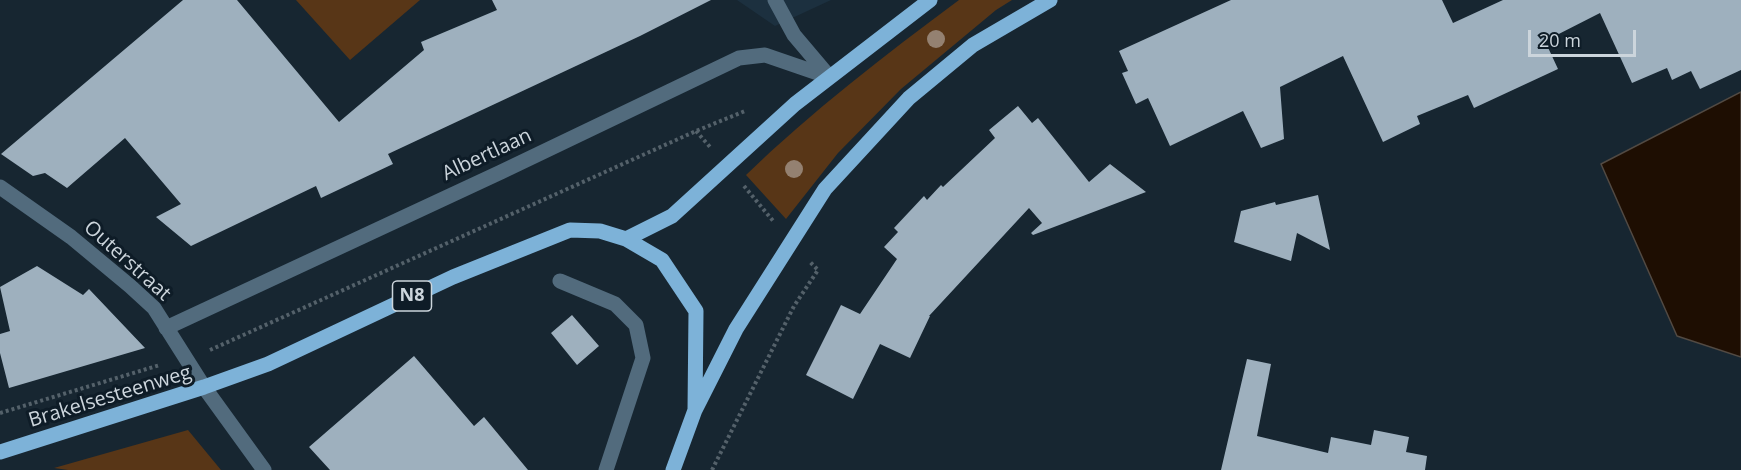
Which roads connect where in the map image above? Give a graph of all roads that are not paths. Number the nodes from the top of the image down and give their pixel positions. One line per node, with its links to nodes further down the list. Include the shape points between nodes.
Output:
1 (775, 0): 4 (street, via 794,35)
2 (930, 0): 4 (main road)
3 (1050, 0): 10 (main road, via 973,45 909,98 825,189 736,329)
4 (829, 77): 6 (main road, via 672,216); 8 (street, Albertlaan, via 765,55 739,58)
5 (0, 187): 8 (street, Outerstraat, via 71,237 130,286 154,308)
6 (626, 239): 9 (main road, N8, via 600,231 570,230 453,277 268,364); 10 (main road, N8, via 662,260 696,311)
7 (560, 281): 13 (street, via 615,304 636,325 643,358)
8 (166, 328): 9 (street, Outerstraat)
9 (204, 387): 11 (main road, Brakelsesteenweg / N8); 12 (street, Brakelsesteenweg)
10 (695, 410): 14 (main road, N8)
11 (0, 452)
12 (264, 470)
13 (606, 470)
14 (673, 470)

